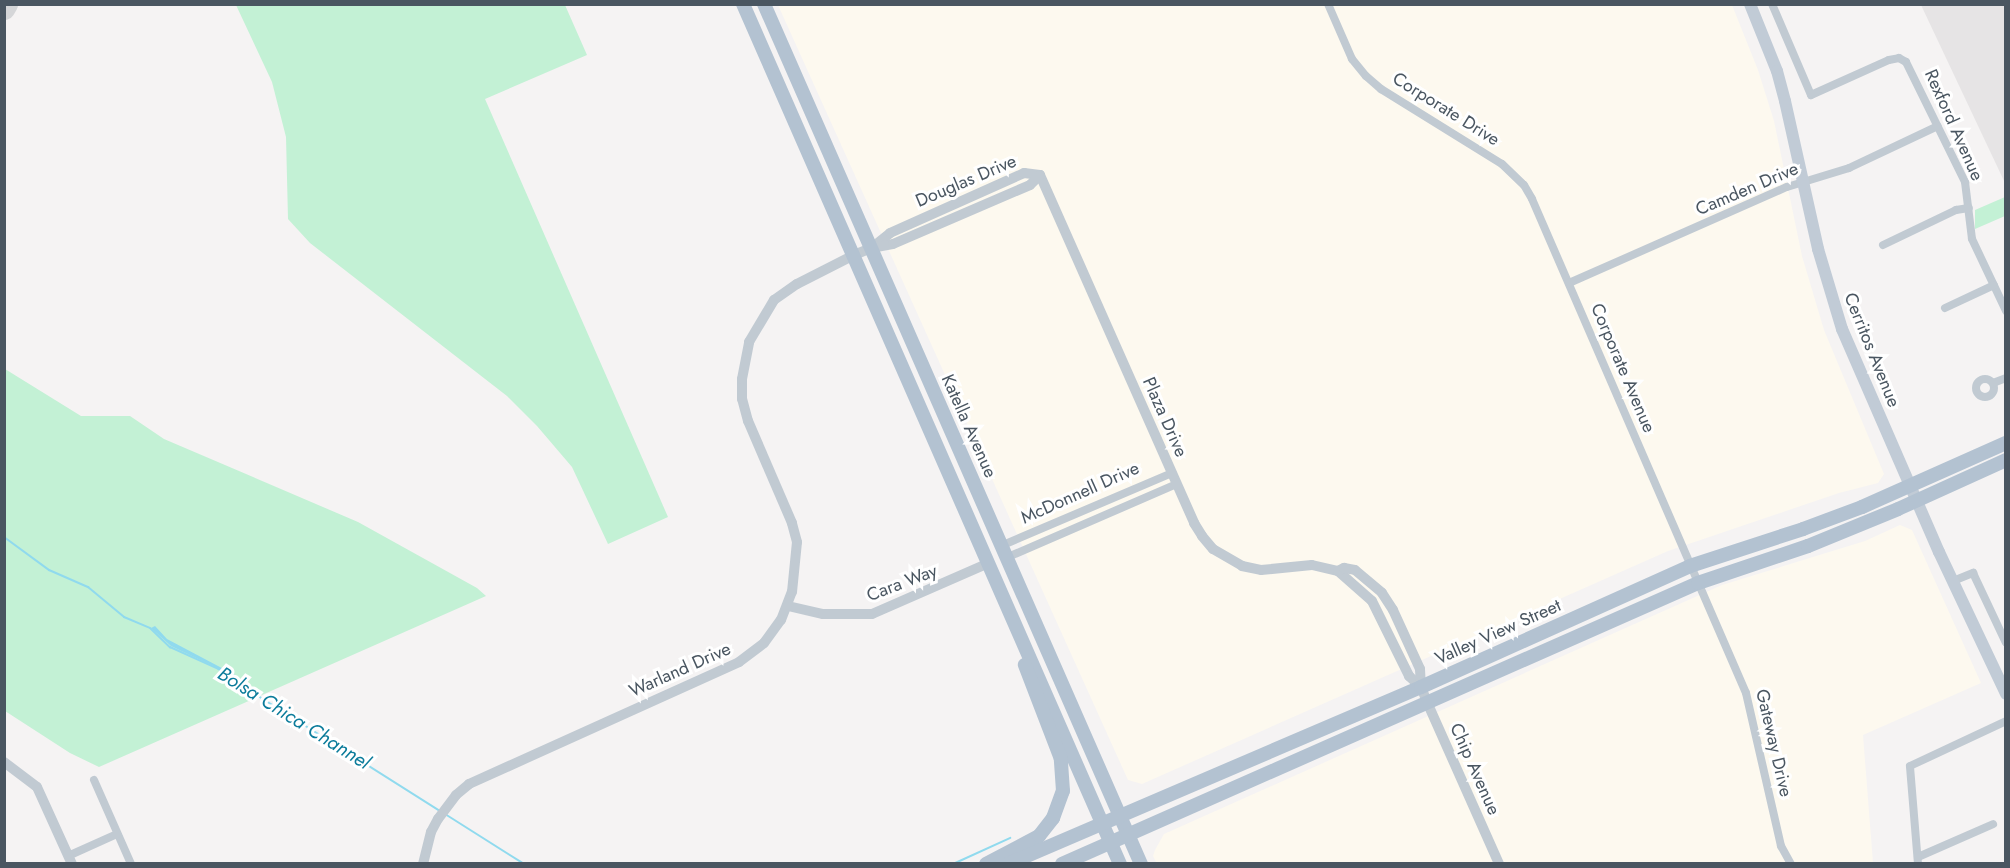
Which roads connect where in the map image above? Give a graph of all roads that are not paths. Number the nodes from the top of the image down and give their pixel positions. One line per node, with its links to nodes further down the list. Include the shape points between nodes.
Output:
1 (743, 4): 13 (main road, Katella Avenue)
2 (764, 4): 12 (main road, Katella Avenue)
3 (1328, 4): 9 (street, Corporate Drive, via 1352,59 1366,76 1502,164)
4 (1750, 4): 8 (main road, Cerritos Avenue, via 1777,71)
5 (1772, 4): 6 (street, Rexford Avenue, via 1811,95 1899,58 1911,69)
6 (1938, 126): 8 (street, Camden Drive, via 1849,168); 10 (street, Rexford Avenue, via 1965,182)
7 (1040, 175): 12 (street, Douglas Drive, via 1021,189 893,244); 22 (street, Plaza Drive)
8 (1804, 181): 14 (street, Camden Drive); 24 (main road, Cerritos Avenue, via 1832,302)
9 (1524, 185): 14 (street, Corporate Avenue)
10 (1969, 208): 11 (street, via 1956,210); 15 (street, Rexford Avenue, via 1972,239)
11 (1883, 245)
12 (871, 248): 13 (street, Douglas Drive); 27 (main road, Katella Avenue)
13 (854, 255): 26 (main road, Katella Avenue); 33 (street, Warland Drive, via 774,300 749,342 742,379 742,399 751,427 797,542)
14 (1569, 283): 29 (street, Corporate Avenue)
15 (1994, 285): 16 (street); 17 (street, Rexford Avenue)
16 (1945, 308)
17 (2006, 311)
18 (2006, 378): 19 (street)
19 (1993, 383)
20 (2006, 443): 24 (main road, Valley View Street)
21 (2006, 460): 25 (main road, Valley View Street)
22 (1172, 472): 23 (street, Plaza Drive); 27 (street, McDonnell Drive)
23 (1177, 484): 27 (street, McDonnell Drive); 37 (street, Plaza Drive, via 1202,536 1242,566 1261,570 1312,565 1338,571 1344,568 1354,570 1382,593 1419,669)
24 (1911, 486): 25 (main road, Cerritos Avenue); 29 (main road, Valley View Street, via 1803,530)
25 (1917, 500): 31 (main road, Cerritos Avenue); 32 (main road, Valley View Street, via 1808,546)
26 (981, 546): 27 (main road, via 999,558); 28 (main road, Katella Avenue)
27 (1005, 551): 30 (main road, Katella Avenue)
28 (989, 563): 30 (main road); 33 (street, Cara Way, via 872,614 823,614); 35 (main road, Katella Avenue)
29 (1690, 566): 32 (street, Gateway Drive); 37 (main road, Valley View Street)
30 (1018, 581): 43 (main road, Katella Avenue)
31 (1953, 581): 34 (street, via 1973,573); 38 (main road, Cerritos Avenue)
32 (1698, 583): 39 (main road, Valley View Street); 59 (street, Gateway Drive, via 1746,693 1781,846)
33 (788, 606): 52 (street, Warland Drive, via 764,643 739,662 463,788 431,832)
34 (2002, 625): 36 (street)
35 (1021, 636): 44 (main road, Katella Avenue); 53 (main road, via 1025,667 1061,759 1063,791 1053,818 1039,836)
36 (2006, 643)
37 (1421, 687): 39 (street, Chip Avenue); 43 (main road, Valley View Street)
38 (2006, 694)
39 (1427, 702): 47 (main road, Valley View Street); 58 (street, Chip Avenue)
40 (2006, 721): 50 (street, via 1910,766)
41 (4, 762): 49 (street, via 37,787)
42 (94, 780): 46 (street)
43 (1120, 815): 44 (main road, Valley View Street); 47 (main road, Katella Avenue)
44 (1102, 822): 48 (main road, Katella Avenue); 54 (main road, Valley View Street)
45 (1993, 824): 50 (street)
46 (117, 834): 49 (street); 51 (street)
47 (1128, 834): 48 (main road, Valley View Street); 57 (main road, Katella Avenue)
48 (1111, 842): 55 (main road, Valley View Street); 56 (main road, Katella Avenue)
49 (70, 860)
50 (1918, 860)
51 (131, 864)
52 (423, 864)
53 (986, 864)
54 (1008, 864)
55 (1062, 864)
56 (1120, 864)
57 (1141, 864)
58 (1499, 864)
59 (1791, 864)

